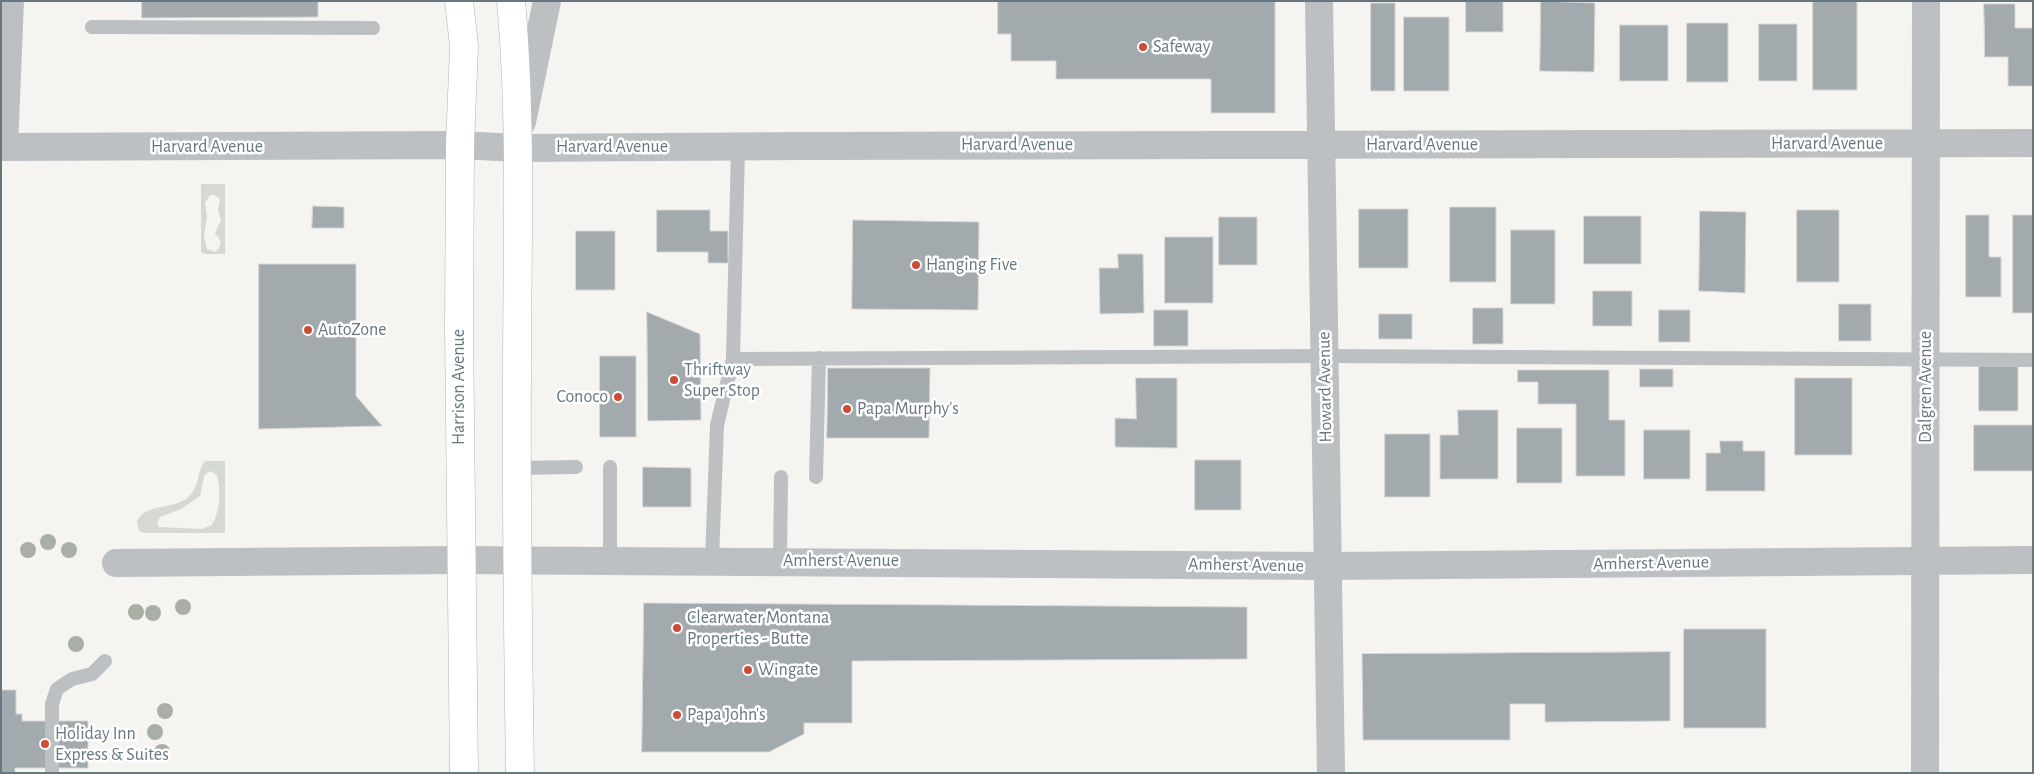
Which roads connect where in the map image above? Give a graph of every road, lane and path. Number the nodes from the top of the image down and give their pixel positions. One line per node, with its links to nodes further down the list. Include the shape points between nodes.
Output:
1 (10, 1): 13 (street)
2 (459, 1): 11 (main road, Harrison Avenue, via 464,46)
3 (511, 1): 14 (main road, via 516,57)
4 (546, 1): 14 (street)
5 (1319, 1): 12 (street, Howard Avenue)
6 (1926, 1): 10 (street, Dalgren Avenue)
7 (92, 27): 8 (lane)
8 (374, 28)
9 (2033, 143): 10 (street, Harvard Avenue)
10 (1927, 144): 12 (street, Harvard Avenue); 19 (street, Dalgren Avenue)
11 (460, 145): 13 (street, Harvard Avenue); 14 (street, Harvard Avenue); 27 (main road, Harrison Avenue)
12 (1321, 145): 15 (street, Harvard Avenue); 16 (street, Howard Avenue)
13 (3, 147)
14 (517, 148): 15 (street, Harvard Avenue); 23 (main road)
15 (738, 148): 18 (lane)
16 (1324, 356): 17 (lane); 19 (lane); 34 (street, Howard Avenue)
17 (819, 358): 18 (lane); 25 (lane)
18 (732, 359): 29 (lane, via 717,425)
19 (1926, 360): 20 (lane); 30 (street, Dalgren Avenue)
20 (2033, 360)
21 (576, 467): 23 (lane)
22 (610, 467): 28 (lane)
23 (518, 468): 26 (main road)
24 (780, 477): 32 (lane)
25 (816, 477)
26 (517, 559): 27 (street, Amherst Avenue); 28 (street, Amherst Avenue); 38 (main road)
27 (460, 560): 33 (street, Amherst Avenue); 37 (main road, Harrison Avenue)
28 (610, 560): 29 (street, Amherst Avenue)
29 (712, 560): 32 (street, Amherst Avenue)
30 (1926, 560): 31 (street, Amherst Avenue); 34 (street, Amherst Avenue); 40 (street, Dalgren Avenue)
31 (2033, 560)
32 (780, 561): 34 (street, Amherst Avenue)
33 (116, 563)
34 (1327, 566): 39 (street, Howard Avenue)
35 (105, 661): 36 (lane, via 92,674 72,679 57,689 52,704)
36 (52, 773)
37 (464, 773)
38 (520, 773)
39 (1331, 773)
40 (1926, 773)

